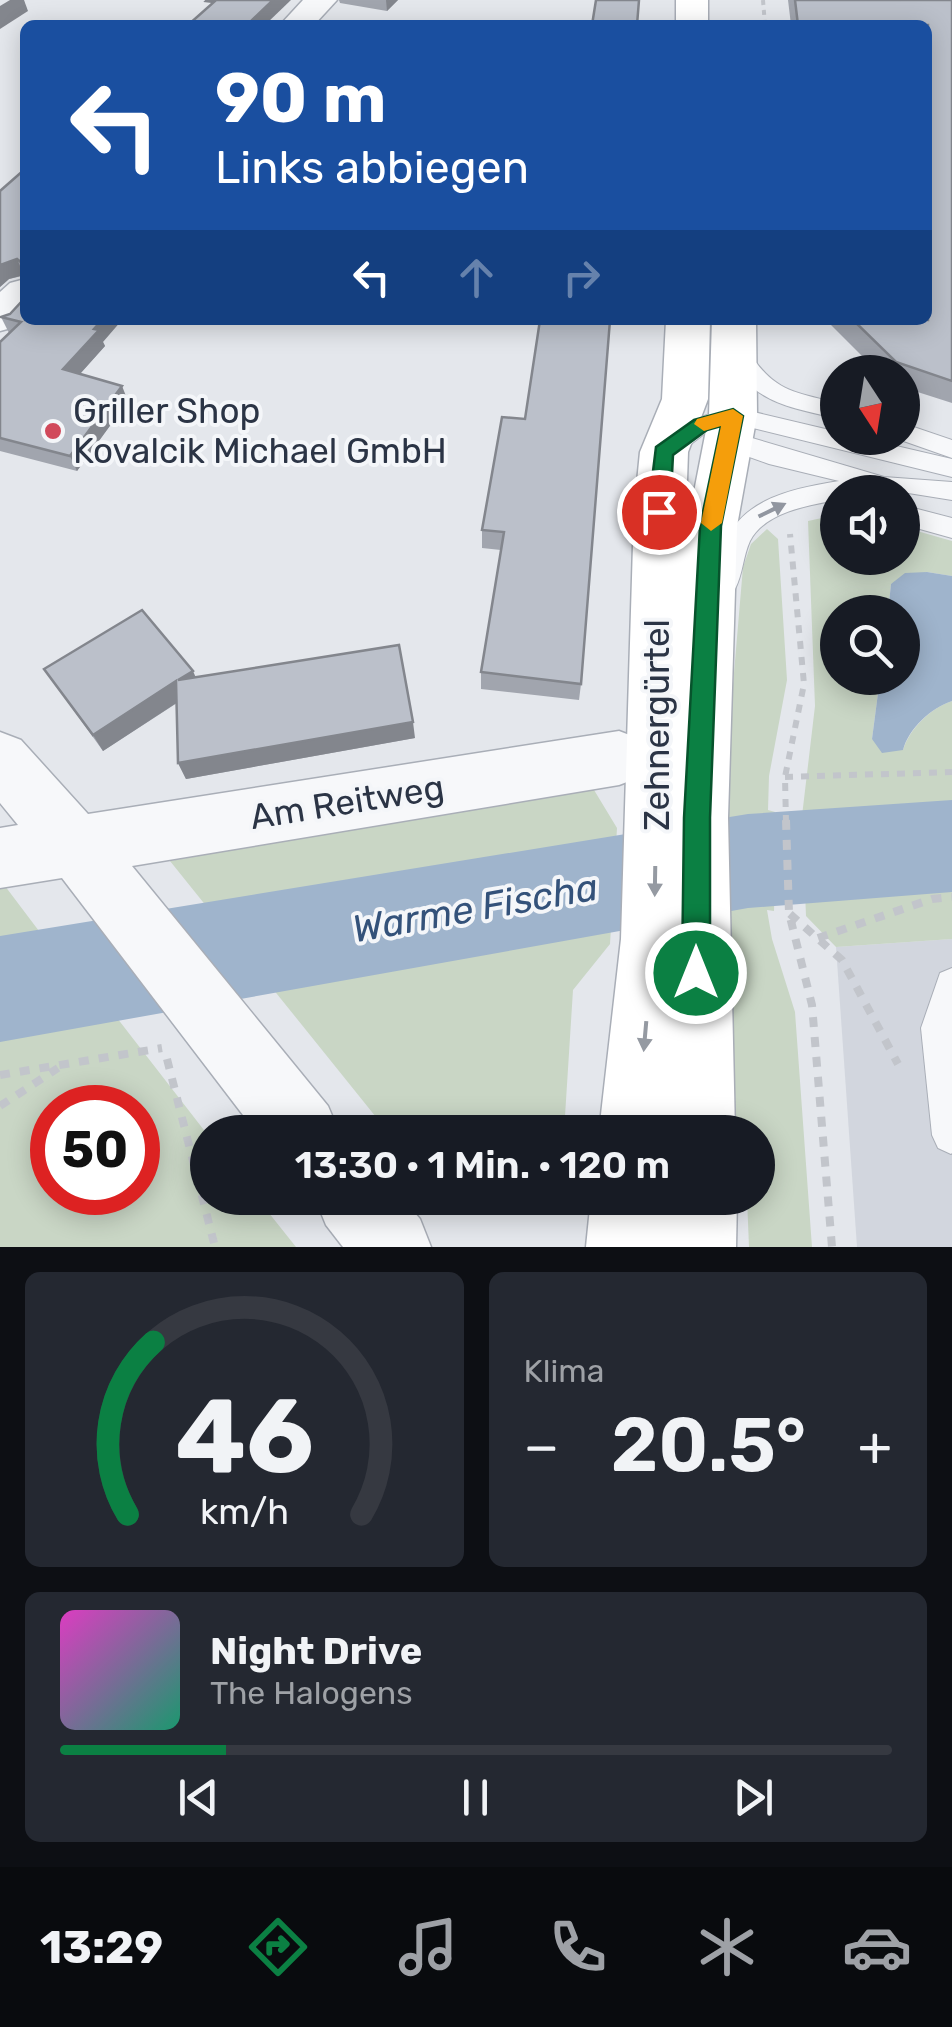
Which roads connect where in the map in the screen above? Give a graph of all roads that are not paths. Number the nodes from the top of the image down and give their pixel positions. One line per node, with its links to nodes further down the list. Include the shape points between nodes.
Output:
1 (321, 0): 2 (street)
2 (301, 20)
3 (20, 297): 4 (street)
4 (0, 317)
5 (690, 325): 6 (main road, Zehnergürtel)
6 (714, 398): 7 (lane, via 744,368 769,393); 8 (lane); 14 (lane); 15 (lane); 23 (main road, Zehnergürtel); 26 (main road, Zehnergürtel, via 659,512)
7 (820, 406)
8 (820, 422)
9 (920, 425): 10 (lane)
10 (952, 431)
11 (920, 437): 12 (lane)
12 (952, 449)
13 (916, 455): 14 (lane)
14 (940, 465)
15 (854, 475)
16 (952, 491): 18 (lane)
17 (820, 497): 23 (lane, one-way to 17, via 720,680 726,574 744,526 776,505)
18 (920, 497)
19 (920, 504): 20 (lane)
20 (952, 509)
21 (920, 511): 22 (lane)
22 (952, 528)
23 (702, 724): 26 (main road, Zehnergürtel)
24 (619, 758): 27 (street, Am Reitweg)
25 (0, 759): 27 (street)
26 (677, 820): 29 (main road, Zehnergürtel)
27 (75, 846): 28 (street, Am Reitweg); 31 (street, via 126,915 184,1028)
28 (0, 858)
29 (675, 936): 32 (main road, Zehnergürtel, one-way to 32); 33 (main road, Zehnergürtel)
30 (952, 985): 34 (lane, via 939,1028)
31 (283, 1115)
32 (639, 1115)
33 (696, 1115)
34 (950, 1136)
35 (367, 1215): 37 (street)
36 (628, 1215): 38 (main road)
37 (392, 1247)
38 (625, 1247)

